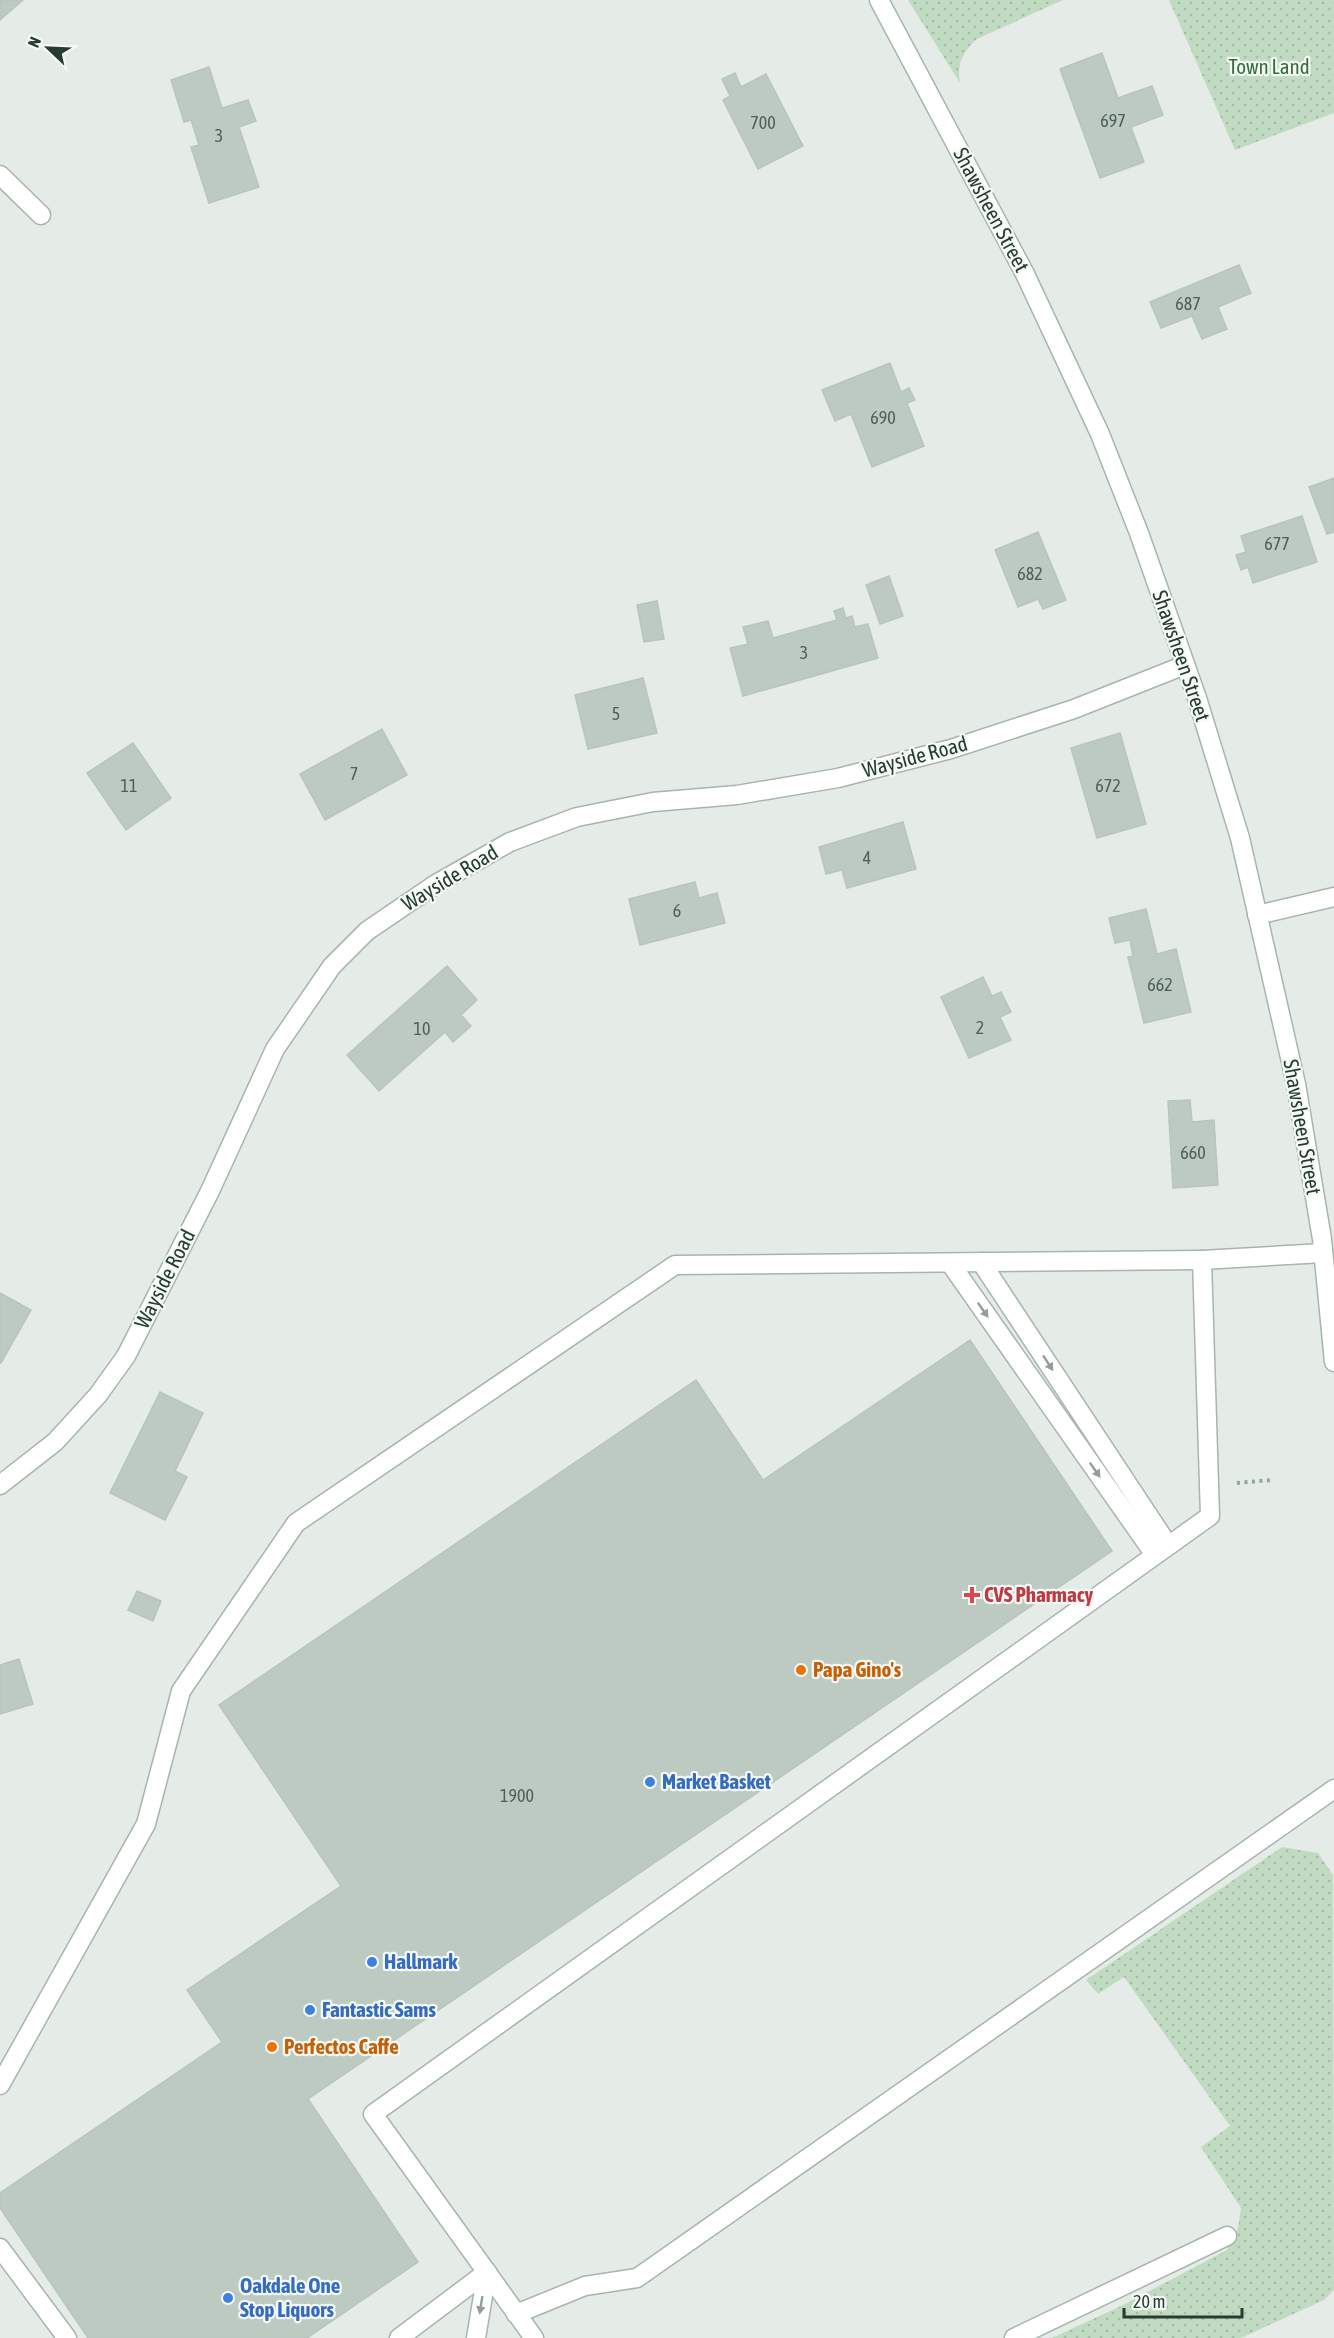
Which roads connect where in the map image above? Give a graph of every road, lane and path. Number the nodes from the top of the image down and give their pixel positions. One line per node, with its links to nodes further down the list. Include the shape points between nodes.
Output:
1 (879, 0): 4 (street, Shawsheen Street, via 1025,274 1100,434)
2 (0, 175): 3 (street)
3 (41, 215)
4 (1185, 665): 6 (street, Shawsheen Street, via 1240,838); 14 (street, Wayside Road, via 1074,709 838,778 737,795 653,802 577,817 510,842 436,884 367,931 332,966 275,1049 210,1191 126,1356 98,1395 55,1442)
5 (1334, 897): 6 (street)
6 (1257, 915): 7 (street, Shawsheen Street, via 1296,1084)
7 (1323, 1253): 8 (street); 11 (street, Shawsheen Street)
8 (1202, 1260): 9 (street); 15 (street, via 1210,1516)
9 (981, 1262): 10 (street); 15 (street, one-way to 15)
10 (950, 1263): 15 (street, one-way to 15); 17 (street, via 675,1265 296,1523 181,1691 146,1824)
11 (1334, 1362)
12 (1272, 1480): 13 (path)
13 (1228, 1484)
14 (0, 1485)
15 (1161, 1550): 20 (street, via 373,2114)
16 (1334, 1789): 21 (street, via 637,2278 585,2286)
17 (0, 2085)
18 (1227, 2236): 26 (street)
19 (0, 2248): 22 (street)
20 (487, 2272): 21 (street); 23 (street); 24 (street, one-way to 24)
21 (516, 2314): 25 (street)
22 (67, 2338)
23 (399, 2338)
24 (476, 2338)
25 (534, 2338)
26 (1014, 2338)

